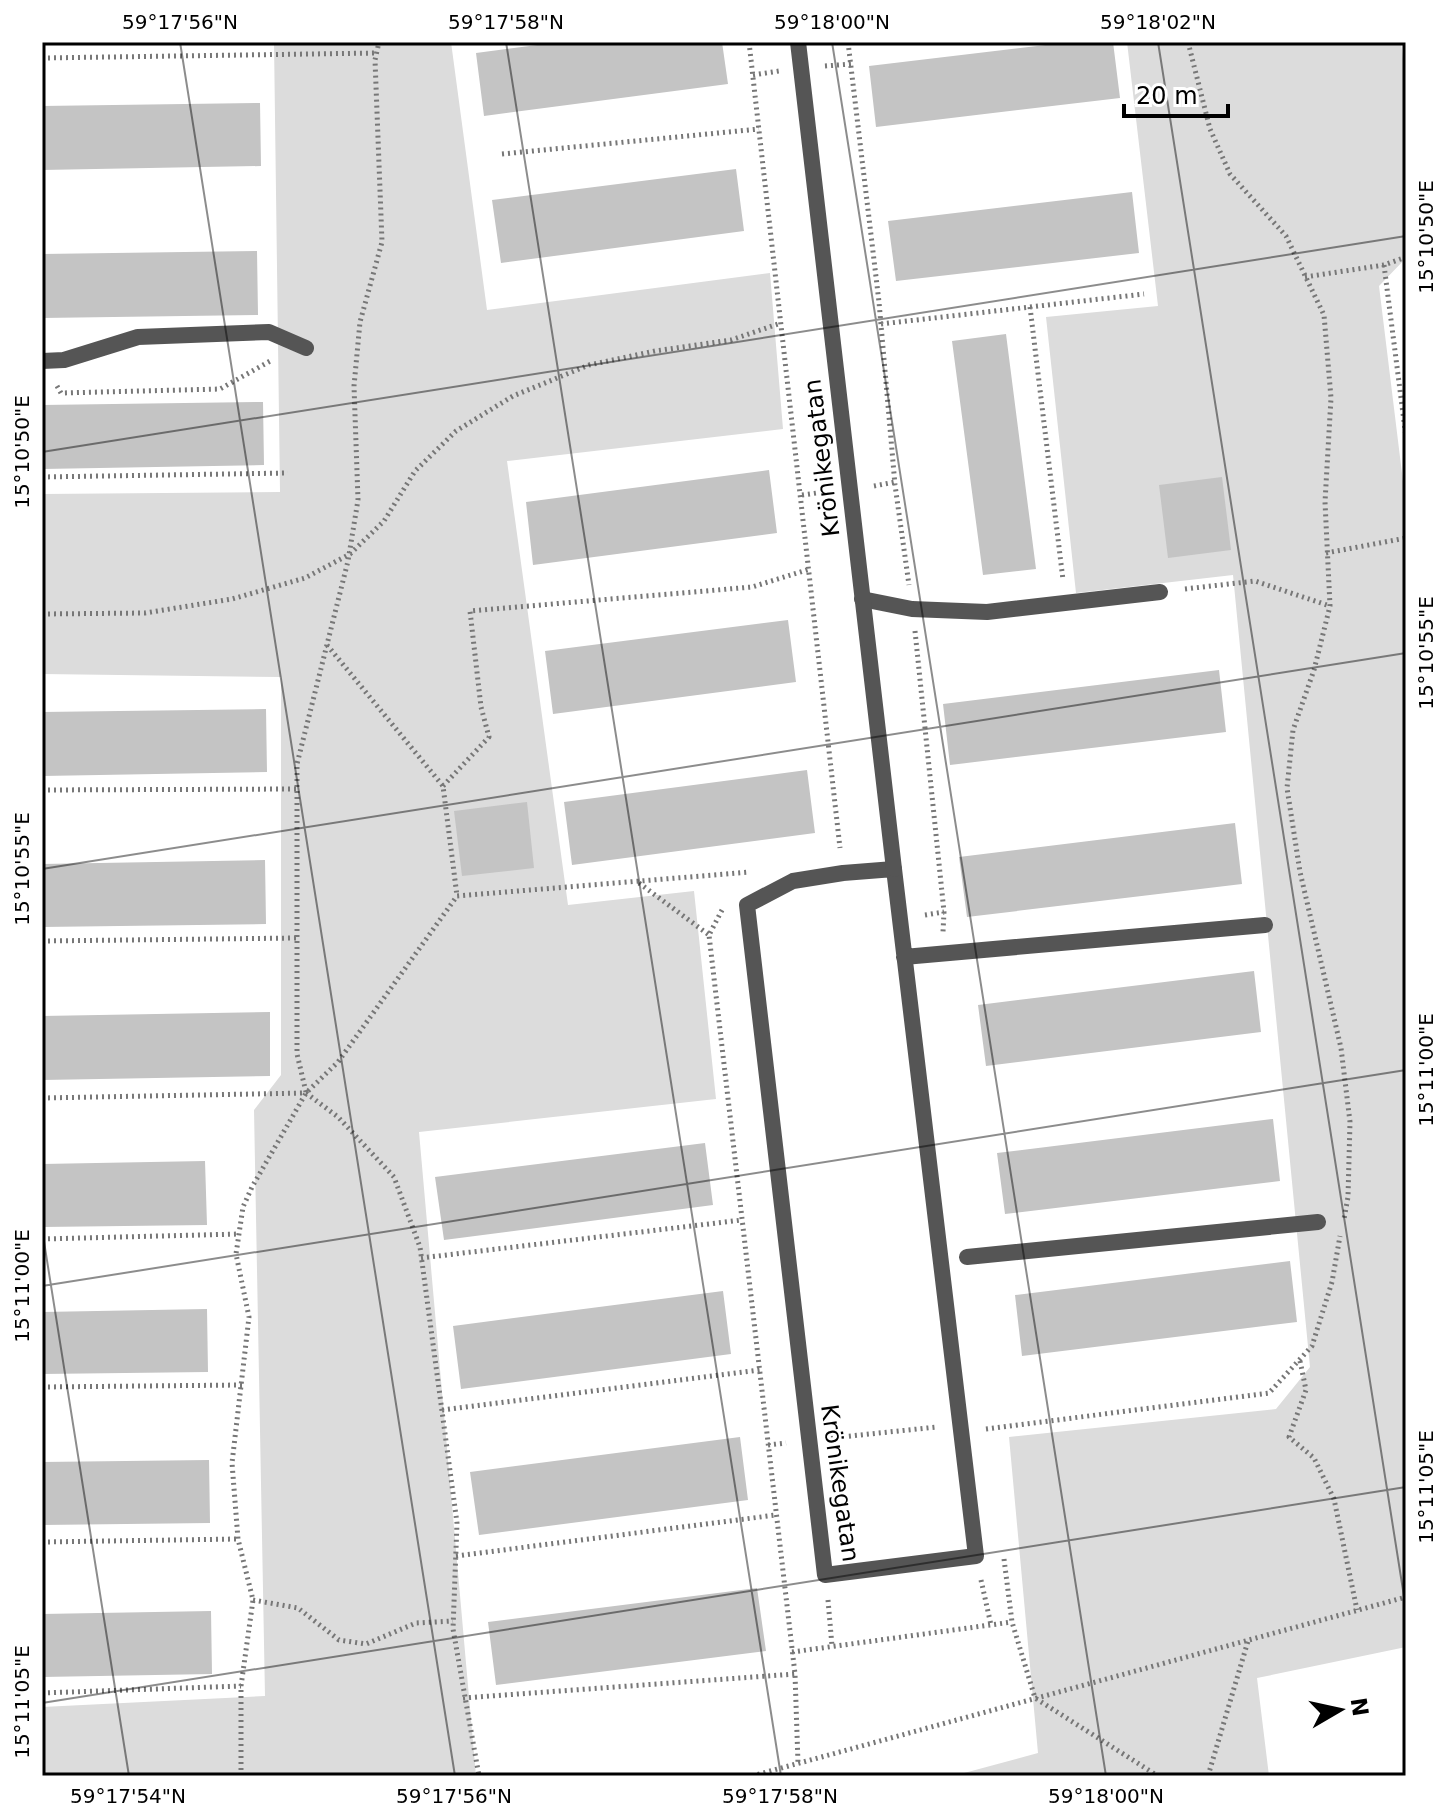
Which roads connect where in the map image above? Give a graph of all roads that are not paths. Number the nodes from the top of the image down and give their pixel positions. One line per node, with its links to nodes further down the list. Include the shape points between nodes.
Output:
1 (798, 42): 5 (street, Krönikegatan)
2 (306, 348): 3 (street, via 269,332 138,337 64,360)
3 (42, 361)
4 (1160, 592): 5 (street, via 987,612 912,609)
5 (862, 599): 6 (street, Krönikegatan)
6 (894, 869): 8 (street, Krönikegatan); 8 (street, Krönikegatan, via 793,881 747,905 825,1575 976,1556)
7 (1265, 925): 8 (street)
8 (904, 957)
9 (1318, 1222): 10 (street)
10 (967, 1257)

